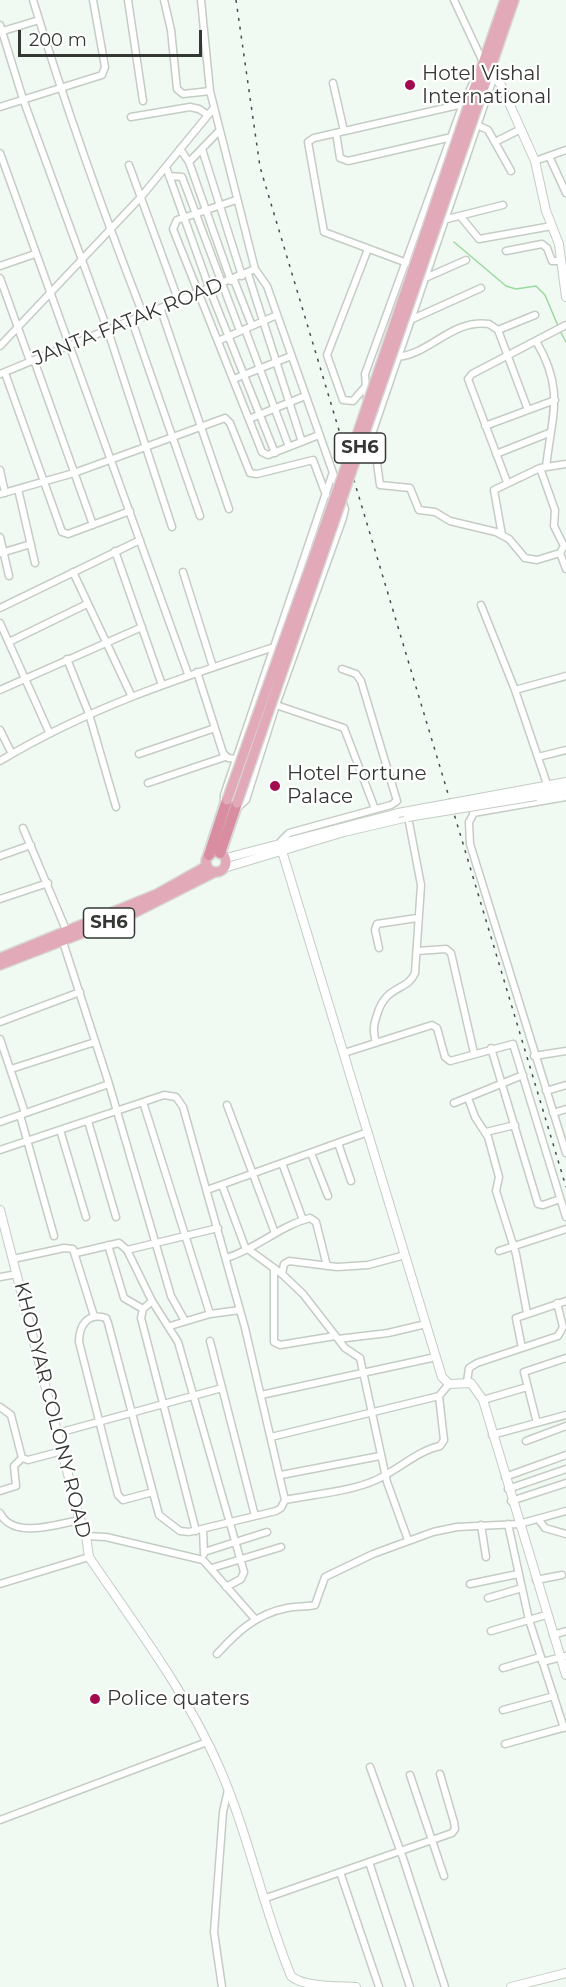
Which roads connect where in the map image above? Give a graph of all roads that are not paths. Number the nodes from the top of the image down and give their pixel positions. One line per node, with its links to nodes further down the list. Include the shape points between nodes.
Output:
1 (33, 0): 9 (street)
2 (93, 0): 15 (street, via 105,71 98,77)
3 (128, 0): 19 (street)
4 (164, 0): 16 (street, via 177,89 183,94)
5 (201, 0): 16 (street)
6 (454, 0): 11 (street)
7 (505, 0): 11 (main road, SH6)
8 (514, 0): 12 (main road, SH6)
9 (39, 20): 10 (street); 15 (street)
10 (1, 29): 18 (street)
11 (483, 63): 13 (main road, SH6)
12 (492, 74): 17 (main road, SH6); 25 (street); 26 (street)
13 (478, 77): 17 (main road, SH6); 20 (street)
14 (333, 83): 28 (street)
15 (59, 87): 18 (street); 54 (street)
16 (210, 91): 22 (street)
17 (478, 92): 191 (main road, SH6, bridge)
18 (23, 99): 21 (street); 59 (street)
19 (143, 101)
20 (463, 104): 28 (street); 30 (street)
21 (0, 106)
22 (213, 109): 23 (street); 27 (street)
23 (208, 116): 24 (street, via 190,107); 33 (street)
24 (131, 117)
25 (477, 125): 31 (street, via 486,128); 52 (street)
26 (521, 129): 31 (street); 37 (street)
27 (219, 131): 32 (street); 45 (street)
28 (344, 131): 29 (street)
29 (336, 133): 30 (street, via 340,158 348,161); 55 (street, via 314,138 307,146 323,228 327,234)
30 (452, 137): 61 (street)
31 (495, 142): 41 (street)
32 (202, 148): 38 (street); 46 (street)
33 (180, 149): 38 (street); 40 (street)
34 (566, 150): 36 (street)
35 (0, 153): 57 (street)
36 (549, 156): 37 (street); 43 (street)
37 (536, 161): 53 (street)
38 (189, 162): 48 (street)
39 (129, 165): 44 (street)
40 (166, 167): 42 (street); 44 (street)
41 (511, 171)
42 (169, 176): 49 (street, via 182,177); 50 (street)
43 (566, 193)
44 (141, 197): 54 (street); 76 (street)
45 (236, 200): 46 (street); 63 (street)
46 (220, 205): 48 (street); 64 (street)
47 (503, 205): 51 (street, via 480,208)
48 (207, 209): 49 (street); 67 (street)
49 (196, 213): 50 (street); 70 (street)
50 (184, 217): 72 (street); 73 (street, via 174,222 173,229)
51 (461, 217): 52 (street); 53 (street, via 479,239)
52 (447, 219): 66 (street)
53 (552, 226): 60 (street)
54 (110, 228): 59 (street); 80 (street)
55 (368, 249): 61 (street); 105 (street, via 327,356 344,400 353,401)
56 (506, 251): 60 (street, via 542,244 552,261)
57 (35, 254): 62 (street); 74 (street)
58 (466, 260): 66 (street)
59 (81, 261): 74 (street); 89 (street)
60 (561, 261): 68 (street)
61 (407, 263): 69 (street)
62 (0, 266)
63 (255, 269): 64 (street, JANTA FATAK ROAD); 78 (street, via 267,286)
64 (245, 275): 67 (street, JANTA FATAK ROAD); 83 (street)
65 (0, 278): 85 (street)
66 (423, 279): 69 (street); 81 (street)
67 (232, 280): 70 (street, JANTA FATAK ROAD); 87 (street)
68 (565, 280): 75 (street)
69 (400, 283): 84 (street)
70 (221, 285): 72 (street, JANTA FATAK ROAD); 87 (street)
71 (481, 288): 81 (street)
72 (210, 290): 73 (street, JANTA FATAK ROAD); 90 (street)
73 (199, 294): 76 (street, JANTA FATAK ROAD); 91 (street)
74 (50, 295): 85 (street); 94 (street)
75 (566, 297)
76 (179, 302): 77 (street, JANTA FATAK ROAD)
77 (161, 310): 80 (street, JANTA FATAK ROAD); 113 (street)
78 (277, 315): 83 (street); 96 (street)
79 (535, 315): 88 (street)
80 (144, 317): 82 (street, JANTA FATAK ROAD)
81 (410, 320): 84 (street); 98 (street)
82 (132, 321): 89 (street, JANTA FATAK ROAD); 118 (street)
83 (263, 321): 87 (street); 100 (street)
84 (384, 325): 97 (street)
85 (18, 326): 93 (street); 99 (street)
86 (566, 326): 92 (street)
87 (246, 329): 90 (street); 101 (street)
88 (498, 330): 95 (street); 98 (street, via 484,323 461,326 418,352)
89 (108, 331): 94 (street, JANTA FATAK ROAD); 120 (street)
90 (229, 336): 91 (street); 103 (street)
91 (218, 341): 104 (street)
92 (536, 341): 95 (street); 107 (street, via 553,375)
93 (0, 346)
94 (69, 346): 99 (street, JANTA FATAK ROAD); 124 (street)
95 (508, 355): 110 (street); 114 (street, via 468,379)
96 (291, 356): 100 (street); 106 (street)
97 (372, 357): 98 (street); 105 (street)
98 (398, 357): 115 (street)
99 (32, 361): 102 (street, JANTA FATAK ROAD); 128 (street)
100 (276, 362): 101 (street); 108 (street)
101 (260, 368): 103 (street); 109 (street)
102 (2, 373): 130 (street)
103 (244, 375): 104 (street); 111 (street)
104 (234, 379): 112 (street)
105 (365, 387): 115 (street)
106 (305, 396): 108 (street); 117 (street)
107 (555, 400): 110 (street); 116 (street)
108 (289, 402): 109 (street); 119 (street)
109 (275, 408): 111 (street); 121 (street)
110 (528, 410): 114 (street)
111 (260, 415): 112 (street); 122 (street)
112 (249, 419): 122 (street, via 262,452)
113 (201, 426): 118 (street); 134 (street, via 228,419 253,475 313,460); 135 (street)
114 (485, 426): 123 (street)
115 (373, 431): 140 (street, via 380,485 407,486 419,510 440,513 450,521)
116 (549, 433): 123 (street); 126 (street)
117 (319, 435): 119 (street); 129 (street)
118 (173, 437): 120 (street); 137 (street)
119 (302, 442): 121 (street)
120 (146, 447): 124 (street); 139 (street)
121 (289, 447): 122 (street)
122 (275, 453)
123 (496, 454): 131 (street)
124 (112, 460): 128 (street); 136 (street)
125 (566, 464): 126 (street)
126 (543, 467): 131 (street); 146 (street, via 555,510 554,526 564,546)
127 (0, 470): 133 (street)
128 (75, 473): 130 (street); 138 (street)
129 (333, 474): 134 (street); 157 (street, via 345,509)
130 (44, 483): 132 (street); 138 (street, via 62,532 68,534)
131 (507, 483): 140 (street, via 493,492)
132 (18, 489): 133 (street); 143 (street)
133 (3, 493)
134 (326, 495): 160 (street)
135 (229, 509)
136 (130, 511): 138 (street); 142 (street)
137 (200, 516)
138 (93, 525)
139 (172, 527)
140 (502, 535): 146 (street, via 525,558 537,560)
141 (0, 537): 145 (street)
142 (140, 540): 144 (street); 165 (street)
143 (32, 544): 145 (street); 147 (street)
144 (115, 551): 149 (street); 156 (street)
145 (2, 553): 151 (street)
146 (560, 553): 148 (street)
147 (35, 563)
148 (566, 569)
149 (73, 572): 152 (street); 154 (street)
150 (183, 572): 162 (street)
151 (9, 576)
152 (87, 604): 158 (street); 159 (street)
153 (481, 605): 170 (street)
154 (0, 608)
155 (0, 623): 159 (street)
156 (142, 627): 158 (street); 168 (street)
157 (300, 638): 160 (street); 172 (street)
158 (106, 641): 161 (street); 171 (street)
159 (9, 642): 167 (street)
160 (273, 647): 162 (street); 182 (street)
161 (67, 659): 167 (street); 173 (street)
162 (213, 667): 164 (street)
163 (342, 669): 193 (street, via 356,674 361,681 398,796 395,803)
164 (196, 672): 165 (street); 174 (street)
165 (188, 674): 168 (street)
166 (566, 676): 170 (street)
167 (27, 677): 169 (street); 176 (street)
168 (162, 685): 171 (street)
169 (0, 690)
170 (515, 690): 181 (street)
171 (132, 697): 173 (street)
172 (276, 705): 191 (street, via 246,800 242,807); 193 (street, via 344,729)
173 (89, 714): 176 (street); 192 (street)
174 (215, 728): 179 (street); 180 (street)
175 (0, 730): 178 (street)
176 (49, 732): 178 (street)
177 (566, 750): 181 (street)
178 (12, 754): 183 (street)
179 (139, 754)
180 (225, 757): 182 (street); 185 (street)
181 (538, 757): 186 (street)
182 (236, 759): 191 (street, via 224,795)
183 (0, 761)
184 (566, 782): 186 (street)
185 (148, 783)
186 (548, 785): 188 (street); 189 (street)
187 (566, 790): 189 (street)
188 (535, 792): 189 (street); 194 (street, bridge); 198 (street, bridge, via 398,813)
189 (550, 794)
190 (566, 797): 194 (street)
191 (231, 805): 200 (highway, SH6)
192 (116, 807)
193 (375, 809): 198 (street, via 289,833 284,836)
194 (476, 809): 195 (street, bridge); 219 (street, via 469,822 470,844 514,979)
195 (408, 817): 198 (street); 203 (street, via 421,885)
196 (23, 828): 197 (street)
197 (31, 845): 199 (street); 201 (street)
198 (282, 847): 200 (street); 217 (street)
199 (0, 856)
200 (217, 860): 204 (main road, SH6, via 157,894); 205 (main road, SH6, via 215,872 134,913)
201 (48, 883): 202 (street); 204 (street)
202 (0, 899)
203 (417, 918): 206 (street, via 377,924); 207 (street)
204 (67, 932): 208 (main road, SH6)
205 (63, 942): 209 (main road, SH6); 210 (street)
206 (379, 948)
207 (417, 951): 214 (street, via 414,977 385,996 380,1004 373,1029); 218 (street, via 451,953)
208 (0, 958)
209 (0, 965)
210 (80, 992): 211 (street); 213 (street)
211 (0, 1022)
212 (0, 1039): 220 (street)
213 (95, 1042): 220 (street); 223 (street)
214 (376, 1043): 217 (street); 218 (street, via 435,1026 447,1060)
215 (491, 1048): 218 (street); 221 (street, via 513,1044); 222 (street)
216 (566, 1051): 219 (street)
217 (344, 1053): 238 (street)
218 (474, 1053)
219 (534, 1056): 225 (street)
220 (11, 1069): 233 (street)
221 (524, 1075): 222 (street); 251 (street)
222 (502, 1083): 226 (street); 236 (street)
223 (109, 1084): 231 (street); 233 (street)
224 (566, 1085): 225 (street)
225 (546, 1091): 232 (street)
226 (468, 1098): 228 (street); 239 (street, via 475,1118)
227 (143, 1102): 231 (street); 249 (street, via 164,1095 181,1102); 261 (street)
228 (454, 1103)
229 (227, 1105): 246 (street)
230 (566, 1109): 232 (street)
231 (116, 1111): 234 (street); 262 (street)
232 (553, 1113): 244 (street)
233 (23, 1114): 235 (street); 240 (street)
234 (88, 1121): 237 (street); 254 (street)
235 (0, 1122)
236 (515, 1125): 239 (street); 251 (street, via 538,1204)
237 (60, 1130): 240 (street); 253 (street)
238 (368, 1132): 241 (street); 269 (street)
239 (486, 1132): 264 (street, via 499,1178 496,1191)
240 (27, 1141): 242 (street); 260 (street)
241 (338, 1143): 243 (street); 247 (street)
242 (0, 1150)
243 (311, 1153): 245 (street); 250 (street)
244 (566, 1153)
245 (282, 1163): 246 (street); 256 (street)
246 (252, 1174): 248 (street); 259 (street)
247 (351, 1181)
248 (222, 1185): 249 (street); 266 (street)
249 (207, 1190): 257 (street)
250 (328, 1196)
251 (560, 1199): 255 (street)
252 (0, 1210): 271 (street, KHODYAR COLONY ROAD)
253 (86, 1217)
254 (116, 1217)
255 (566, 1217)
256 (303, 1220): 259 (street); 272 (street, via 310,1218 316,1222)
257 (218, 1228): 261 (street); 270 (street)
258 (566, 1229): 264 (street)
259 (275, 1233): 266 (street)
260 (54, 1236)
261 (184, 1236): 262 (street); 283 (street)
262 (156, 1243): 265 (street); 285 (street, via 173,1301)
263 (108, 1245): 265 (street, via 119,1243); 268 (street); 280 (street, via 124,1298)
264 (513, 1247): 267 (street); 282 (street)
265 (127, 1250): 277 (street)
266 (248, 1251): 270 (street); 273 (street)
267 (499, 1251)
268 (76, 1253): 271 (street, via 68,1247); 284 (street)
269 (405, 1255): 272 (street, via 368,1265); 286 (street)
270 (226, 1258): 281 (street)
271 (13, 1259): 274 (street, KHODYAR COLONY ROAD)
272 (327, 1266): 275 (street, via 289,1261)
273 (274, 1268): 275 (street); 288 (street, via 274,1342 280,1345)
274 (17, 1274): 276 (street); 310 (street, KHODYAR COLONY ROAD)
275 (282, 1274): 288 (street)
276 (0, 1277)
277 (152, 1301): 280 (street); 287 (street)
278 (566, 1301): 279 (street)
279 (557, 1303): 282 (street); 290 (street, via 561,1334)
280 (143, 1310): 302 (street, via 141,1318)
281 (240, 1310): 283 (street); 298 (street)
282 (527, 1313): 290 (street, via 519,1315 515,1322)
283 (210, 1314): 285 (street)
284 (94, 1316): 304 (street, via 106,1318); 307 (street, via 84,1321 79,1342)
285 (185, 1321): 287 (street)
286 (426, 1324): 288 (street); 291 (street)
287 (170, 1326): 299 (street)
288 (337, 1338): 293 (street, via 357,1354)
289 (210, 1341): 297 (street)
290 (522, 1348): 294 (street, via 472,1365)
291 (436, 1356): 293 (street); 295 (street, via 442,1377)
292 (566, 1358): 296 (street, via 527,1370)
293 (364, 1373): 298 (street); 305 (street)
294 (466, 1382): 295 (street); 301 (street, via 475,1386)
295 (449, 1384): 300 (street)
296 (527, 1387): 301 (street); 308 (street)
297 (222, 1388): 299 (street); 330 (street)
298 (261, 1395): 312 (street)
299 (195, 1396): 302 (street); 333 (street)
300 (439, 1396): 305 (street); 320 (street, via 443,1443)
301 (483, 1400): 311 (street)
302 (163, 1404): 304 (street); 337 (street)
303 (0, 1407): 317 (street, via 11,1415)
304 (133, 1412): 307 (street); 325 (street)
305 (371, 1413): 312 (street); 316 (street)
306 (566, 1415): 308 (street)
307 (101, 1421): 310 (street); 325 (street, via 120,1499)
308 (537, 1423): 311 (street)
309 (566, 1426): 313 (street)
310 (58, 1433): 314 (street, KHODYAR COLONY ROAD)
311 (492, 1435): 321 (street)
312 (271, 1437): 319 (street)
313 (526, 1441)
314 (62, 1451): 317 (street, via 28,1460); 331 (street, KHODYAR COLONY ROAD)
315 (566, 1455): 321 (street)
316 (380, 1456): 319 (street); 320 (street)
317 (22, 1458): 324 (street, via 14,1466 16,1486)
318 (566, 1469): 323 (street)
319 (280, 1475): 326 (street)
320 (385, 1475): 326 (street, via 370,1482); 341 (street)
321 (505, 1477): 323 (street)
322 (566, 1483): 327 (street)
323 (508, 1489): 327 (street)
324 (0, 1491)
325 (153, 1492): 337 (street, via 162,1518 180,1531)
326 (285, 1500): 330 (street, via 281,1508)
327 (512, 1501): 335 (street)
328 (566, 1511): 332 (street)
329 (0, 1513): 331 (street, via 8,1523 22,1528)
330 (255, 1516): 333 (street)
331 (80, 1520): 340 (street, KHODYAR COLONY ROAD)
332 (539, 1520): 335 (street); 339 (street, via 545,1527)
333 (230, 1523): 337 (street); 342 (street)
334 (508, 1524): 335 (street); 336 (street); 350 (street)
335 (519, 1524): 352 (street)
336 (481, 1526): 341 (street, via 452,1528); 346 (street)
337 (200, 1530): 344 (street)
338 (267, 1532): 342 (street)
339 (566, 1534)
340 (86, 1536): 345 (street, KHODYAR COLONY ROAD); 348 (street, via 106,1537)
341 (408, 1540): 359 (street, via 325,1577 315,1605 279,1610)
342 (235, 1542): 344 (street); 347 (street)
343 (281, 1547): 347 (street)
344 (204, 1552): 348 (street)
345 (88, 1557): 353 (street, KHODYAR COLONY ROAD); 372 (street)
346 (486, 1557)
347 (240, 1559): 349 (street); 355 (street, via 244,1576)
348 (203, 1560): 349 (street)
349 (212, 1568): 355 (street)
350 (518, 1574): 354 (street); 356 (street)
351 (562, 1575): 352 (street)
352 (536, 1580): 358 (street)
353 (0, 1584)
354 (470, 1584)
355 (226, 1587): 359 (street)
356 (522, 1588): 357 (street); 360 (street)
357 (488, 1598)
358 (546, 1615): 360 (street); 363 (street)
359 (255, 1619): 364 (street)
360 (529, 1620): 362 (street); 366 (street)
361 (566, 1631): 363 (street)
362 (491, 1632)
363 (553, 1635): 365 (street)
364 (217, 1654)
365 (563, 1656): 366 (street); 368 (street)
366 (541, 1659): 367 (street); 369 (street)
367 (503, 1668)
368 (566, 1675)
369 (554, 1696): 370 (street); 371 (street)
370 (503, 1710)
371 (565, 1727): 373 (street)
372 (207, 1742): 377 (street); 378 (street)
373 (505, 1744)
374 (370, 1767): 380 (street)
375 (440, 1774): 379 (street, via 455,1829)
376 (410, 1775): 379 (street)
377 (228, 1790): 384 (street); 386 (street, via 214,1932)
378 (0, 1820)
379 (431, 1840): 380 (street); 383 (street)
380 (401, 1851): 381 (street); 391 (street)
381 (369, 1862): 382 (street); 390 (street)
382 (340, 1872): 384 (street); 389 (street)
383 (444, 1876)
384 (266, 1898): 387 (street, via 291,1976 298,1983)
385 (566, 1973): 392 (street)
386 (222, 1987)
387 (316, 1987): 388 (street)
388 (356, 1987)
389 (379, 1987)
390 (410, 1987)
391 (445, 1987)
392 (512, 1987)

